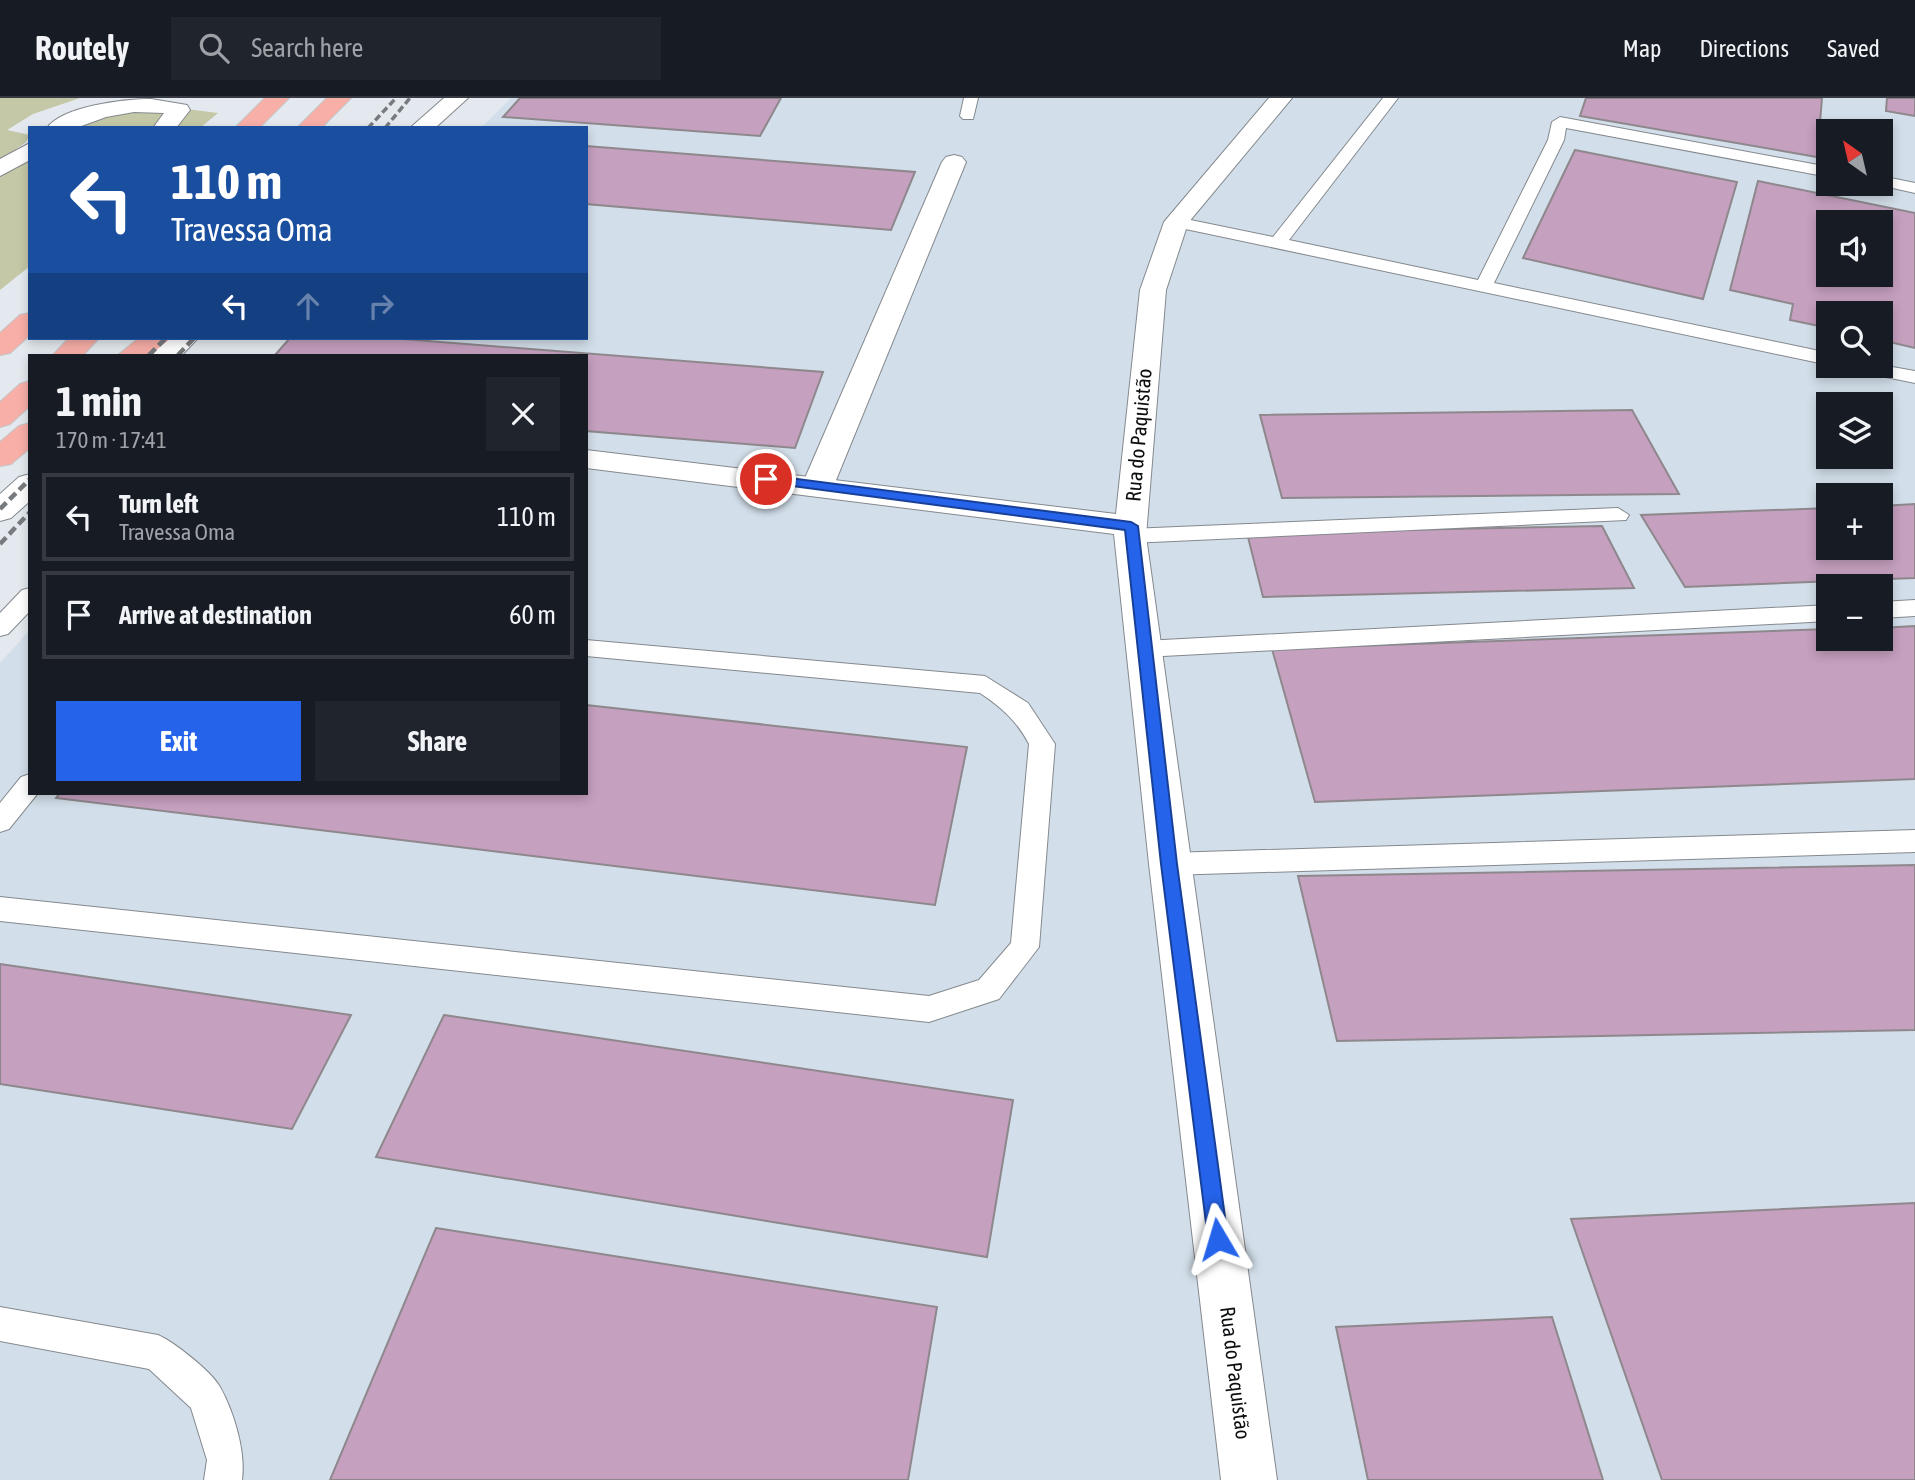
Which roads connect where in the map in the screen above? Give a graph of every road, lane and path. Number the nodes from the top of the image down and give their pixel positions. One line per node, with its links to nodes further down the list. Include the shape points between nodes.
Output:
1 (278, 98): 10 (highway)
2 (340, 98): 11 (highway)
3 (457, 98): 12 (main road)
4 (971, 98): 7 (lane)
5 (1281, 98): 19 (main road, Rua do Paquistão)
6 (1391, 98): 20 (lane)
7 (968, 116)
8 (62, 126): 9 (main road, via 100,109 142,101 159,101 179,110)
9 (166, 126)
10 (248, 126)
11 (310, 126)
12 (423, 126)
13 (28, 151): 15 (main road)
14 (954, 162): 38 (main road)
15 (0, 169)
16 (1816, 169): 21 (lane, via 1560,116 1556,140)
17 (1894, 184): 18 (lane)
18 (1915, 188)
19 (1176, 222): 20 (lane); 42 (main road, Rua do Paquistão, via 1153,290)
20 (1278, 243): 21 (lane)
21 (1483, 287): 30 (lane)
22 (28, 323): 26 (highway)
23 (83, 340): 27 (highway)
24 (154, 340): 28 (highway)
25 (182, 340): 29 (main road)
26 (0, 347)
27 (68, 354)
28 (133, 354)
29 (167, 354)
30 (1816, 356)
31 (1893, 373): 32 (lane)
32 (1915, 377)
33 (28, 392): 34 (highway)
34 (0, 418)
35 (28, 434): 36 (highway)
36 (0, 457)
37 (588, 459): 38 (main road)
38 (818, 485): 42 (main road)
39 (28, 486): 40 (main road)
40 (0, 511)
41 (1618, 515): 42 (lane)
42 (1131, 531): 49 (main road, Rua do Paquistão)
43 (28, 598): 47 (lane)
44 (1915, 608): 45 (lane)
45 (1893, 609)
46 (1816, 614): 49 (lane)
47 (0, 628)
48 (588, 648): 54 (lane, via 985,685 1009,700 1029,717 1042,744 1025,947 989,990 929,1009)
49 (1143, 649): 53 (main road, Rua do Paquistão)
50 (28, 787): 51 (lane)
51 (0, 822)
52 (1915, 841): 53 (lane)
53 (1169, 864): 57 (main road, Rua do Paquistão)
54 (0, 909)
55 (0, 1325): 56 (lane, via 158,1353 206,1396 226,1460)
56 (223, 1480)
57 (1249, 1480)

